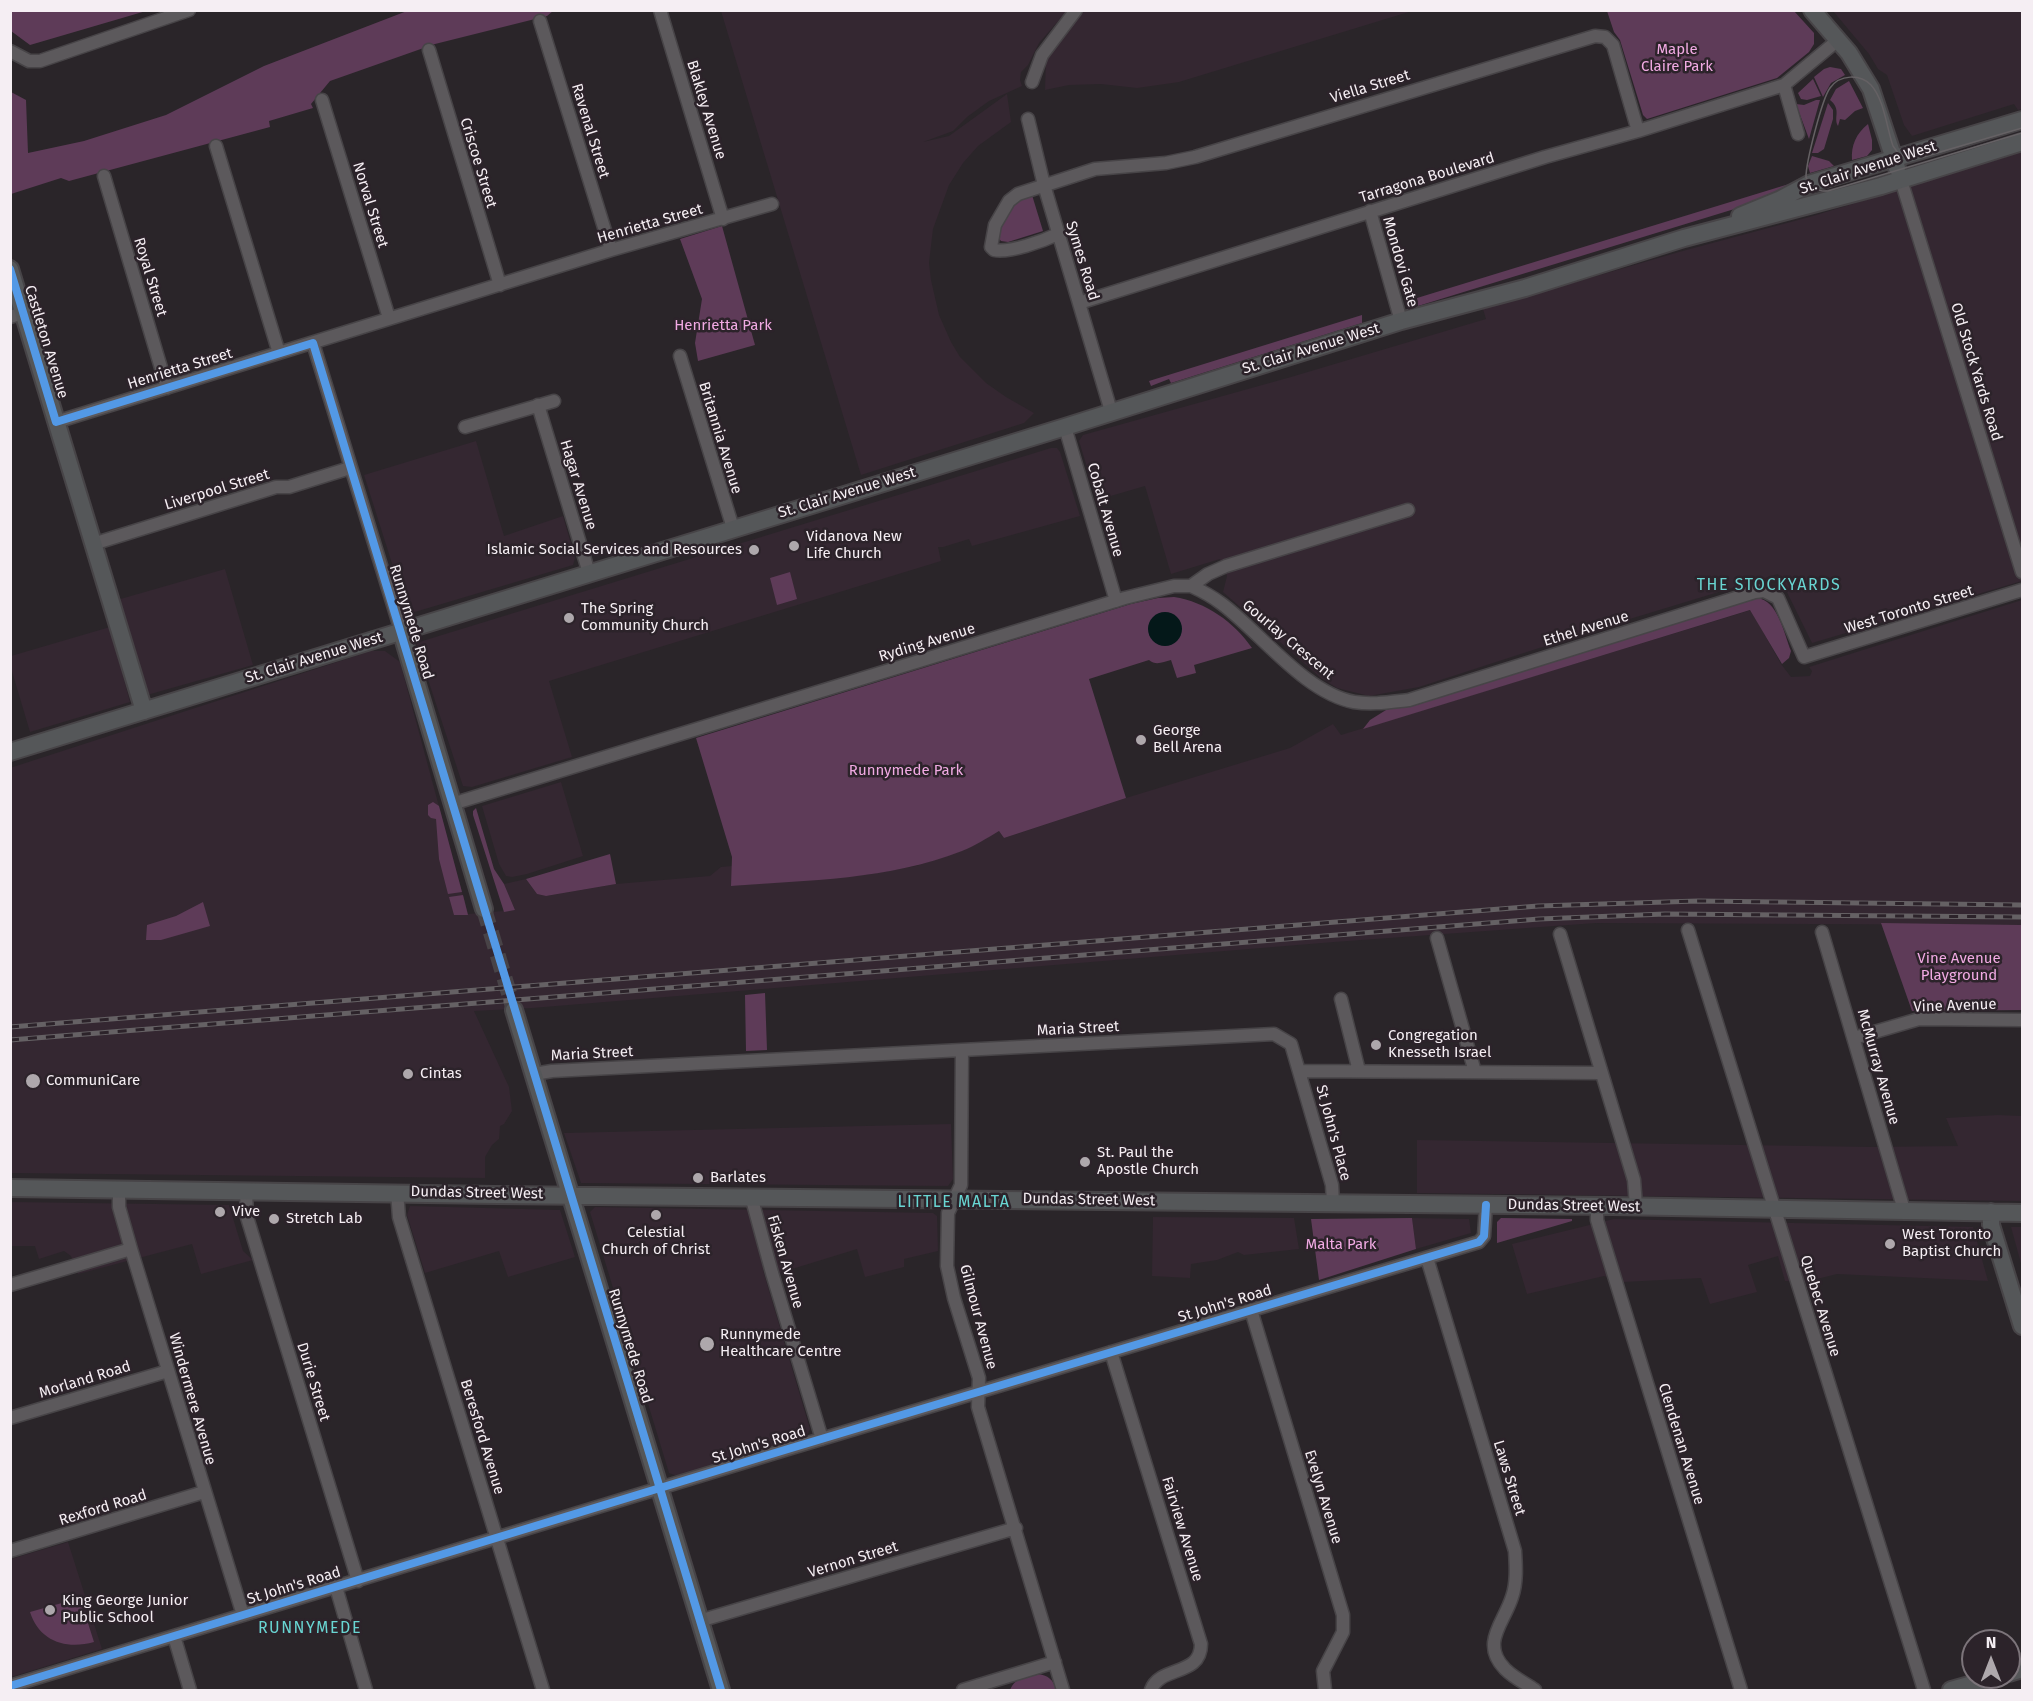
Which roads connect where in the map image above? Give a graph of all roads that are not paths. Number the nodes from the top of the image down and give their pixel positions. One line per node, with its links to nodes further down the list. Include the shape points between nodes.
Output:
1 (189, 10): 8 (street, via 40,61 29,61)
2 (660, 10): 24 (street, Blakley Avenue)
3 (1076, 10): 9 (street, via 1042,55)
4 (1812, 10): 6 (main road)
5 (540, 21): 27 (street, Ravenal Street)
6 (1838, 40): 10 (street); 18 (main road, via 1871,89)
7 (429, 50): 29 (street, Criscoe Street)
8 (10, 51)
9 (1032, 82)
10 (1784, 85): 14 (street, Tarragona Boulevard); 15 (street)
11 (322, 100): 32 (street, Norval Street)
12 (1028, 119): 21 (street, Symes Road)
13 (2022, 120): 18 (main road, St. Clair Avenue West)
14 (1638, 130): 21 (street, Viella Street, via 1613,45 1605,37 1595,36 1195,157 1095,169); 23 (street, Tarragona Boulevard)
15 (1798, 134)
16 (2022, 142): 20 (main road, St. Clair Avenue West)
17 (216, 146): 35 (street)
18 (1894, 158): 20 (main road); 26 (main road, St. Clair Avenue West, via 1809,184)
19 (104, 176): 37 (street, Royal Street)
20 (1901, 180): 26 (main road, St. Clair Avenue West); 48 (street, Old Stock Yards Road)
21 (1044, 185): 25 (street, Symes Road); 25 (street, Viella Street, via 1009,201 995,225 991,247 1002,251)
22 (772, 204): 24 (street, Henrietta Street)
23 (1370, 211): 30 (street, Tarragona Boulevard); 33 (street, Mondovi Gate)
24 (723, 219): 27 (street, Henrietta Street)
25 (1058, 234): 30 (street, Symes Road)
26 (1684, 238): 33 (main road, St. Clair Avenue West, via 1525,288)
27 (612, 250): 29 (street, Henrietta Street)
28 (10, 269): 31 (main road, Castleton Avenue)
29 (500, 285): 32 (street, Henrietta Street)
30 (1079, 303): 40 (street, Symes Road)
31 (17, 315): 41 (main road, Castleton Avenue)
32 (389, 318): 34 (street, Henrietta Street)
33 (1401, 321): 40 (main road, St. Clair Avenue West)
34 (313, 343): 35 (street, Henrietta Street); 44 (street, Runnymede Road)
35 (279, 353): 37 (street, Henrietta Street)
36 (680, 356): 46 (street, Britannia Avenue)
37 (167, 388): 41 (street, Henrietta Street)
38 (554, 401): 39 (street)
39 (538, 405): 42 (street); 49 (street, Hagar Avenue)
40 (1112, 411): 43 (main road, St. Clair Avenue West)
41 (56, 422): 47 (main road, Castleton Avenue)
42 (465, 427)
43 (1065, 427): 46 (main road, St. Clair Avenue West); 53 (street, Cobalt Avenue)
44 (350, 468): 47 (street, Liverpool Street); 54 (street, Runnymede Road)
45 (1408, 510): 50 (street, Ryding Avenue, via 1226,566)
46 (733, 528): 49 (main road, St. Clair Avenue West)
47 (93, 544): 56 (main road, Castleton Avenue)
48 (2022, 572)
49 (589, 573): 54 (main road, St. Clair Avenue West)
50 (1191, 586): 53 (street, Ryding Avenue, via 1174,585); 55 (street, Gourlay Crescent, via 1223,604 1311,682 1330,694 1372,704)
51 (2022, 590): 52 (street, West Toronto Street, via 1804,657 1783,606)
52 (1772, 594): 55 (street, Ethel Avenue, via 1755,592)
53 (1116, 601): 58 (street, Ryding Avenue)
54 (401, 631): 56 (main road, St. Clair Avenue West); 58 (main road, Runnymede Road)
55 (1409, 700)
56 (144, 711): 57 (main road, St. Clair Avenue West)
57 (10, 752)
58 (452, 804): 59 (main road, Runnymede Road)
59 (484, 909)
60 (1688, 930): 85 (street, Quebec Avenue)
61 (1822, 932): 67 (street, McMurray Avenue)
62 (1560, 934): 72 (street)
63 (1437, 938): 71 (street)
64 (1341, 999): 70 (street)
65 (514, 1010): 73 (main road, Runnymede Road)
66 (2022, 1020): 67 (street, Vine Avenue, via 1919,1019)
67 (1854, 1038): 86 (street, McMurray Avenue)
68 (962, 1050): 69 (street, Maria Street, via 1274,1034 1291,1044); 73 (street, Maria Street); 80 (street, Gilmour Avenue, via 961,1185)
69 (1300, 1071): 70 (street); 81 (street, St John's Place)
70 (1359, 1071): 71 (street)
71 (1474, 1072): 72 (street)
72 (1601, 1073): 84 (street, via 1634,1180)
73 (534, 1074): 78 (main road, Runnymede Road)
74 (10, 1188): 75 (main road, Dundas Street West)
75 (119, 1189): 76 (main road, Dundas Street West); 89 (street, Windermere Avenue, via 119,1208)
76 (246, 1190): 77 (main road, Dundas Street West); 104 (street, Durie Street, via 247,1217)
77 (397, 1192): 78 (main road, Dundas Street West); 102 (street, Beresford Avenue, via 399,1217)
78 (570, 1195): 79 (main road, Dundas Street West); 99 (main road, Runnymede Road)
79 (752, 1196): 80 (main road, Dundas Street West); 98 (street, Fisken Avenue)
80 (956, 1198): 81 (main road, Dundas Street West); 96 (street, Gilmour Avenue, via 948,1213 947,1266 979,1378)
81 (1334, 1203): 82 (main road, Dundas Street West)
82 (1486, 1205): 83 (main road, Dundas Street West); 90 (street, St John's Road, via 1486,1229 1479,1242)
83 (1597, 1206): 84 (main road, Dundas Street West); 121 (street, Clendenan Avenue, via 1597,1220)
84 (1636, 1206): 85 (main road, Dundas Street West)
85 (1774, 1208): 86 (main road, Dundas Street West); 122 (street, Quebec Avenue)
86 (1904, 1210): 87 (main road, Dundas Street West)
87 (1991, 1212): 88 (main road, Dundas Street West); 93 (main road, via 1991,1225)
88 (2022, 1212)
89 (131, 1249): 91 (street); 95 (street, Windermere Avenue)
90 (1427, 1258): 92 (street, St John's Road); 120 (street, Laws Street, via 1515,1551 1514,1590 1495,1634 1495,1653 1505,1669)
91 (10, 1285)
92 (1251, 1310): 94 (street, St John's Road); 119 (street, Evelyn Avenue, via 1343,1615 1343,1632 1323,1671)
93 (2022, 1326)
94 (1111, 1352): 96 (street, St John's Road); 118 (street, Fairview Avenue, via 1201,1644 1194,1663 1159,1678)
95 (168, 1371): 97 (street, Morland Road); 100 (street, Windermere Avenue)
96 (979, 1392): 98 (street, St John's Road); 101 (street, Gilmour Avenue, via 978,1407)
97 (10, 1418)
98 (822, 1439): 99 (street, St John's Road)
99 (659, 1490): 102 (street, St John's Road); 107 (main road, Runnymede Road)
100 (204, 1492): 103 (street, Rexford Road); 106 (street, Windermere Avenue)
101 (1016, 1528): 107 (street, Vernon Street); 109 (street, Gilmour Avenue)
102 (498, 1538): 104 (street, St John's Road); 114 (street, Beresford Avenue)
103 (10, 1551)
104 (358, 1581): 105 (street, St John's Road)
105 (336, 1587): 106 (street, St John's Road); 113 (street)
106 (243, 1616): 108 (street, St John's Road)
107 (699, 1621): 115 (main road, Runnymede Road)
108 (174, 1636): 111 (street, St John's Road); 112 (street)
109 (1055, 1662): 110 (street); 117 (street, Gilmour Avenue)
110 (1000, 1685): 116 (street)
111 (13, 1687)
112 (189, 1690)
113 (366, 1690)
114 (543, 1690)
115 (721, 1690)
116 (963, 1690)
117 (1063, 1690)
118 (1151, 1690)
119 (1325, 1690)
120 (1535, 1690)
121 (1741, 1690)
122 (1924, 1690)

